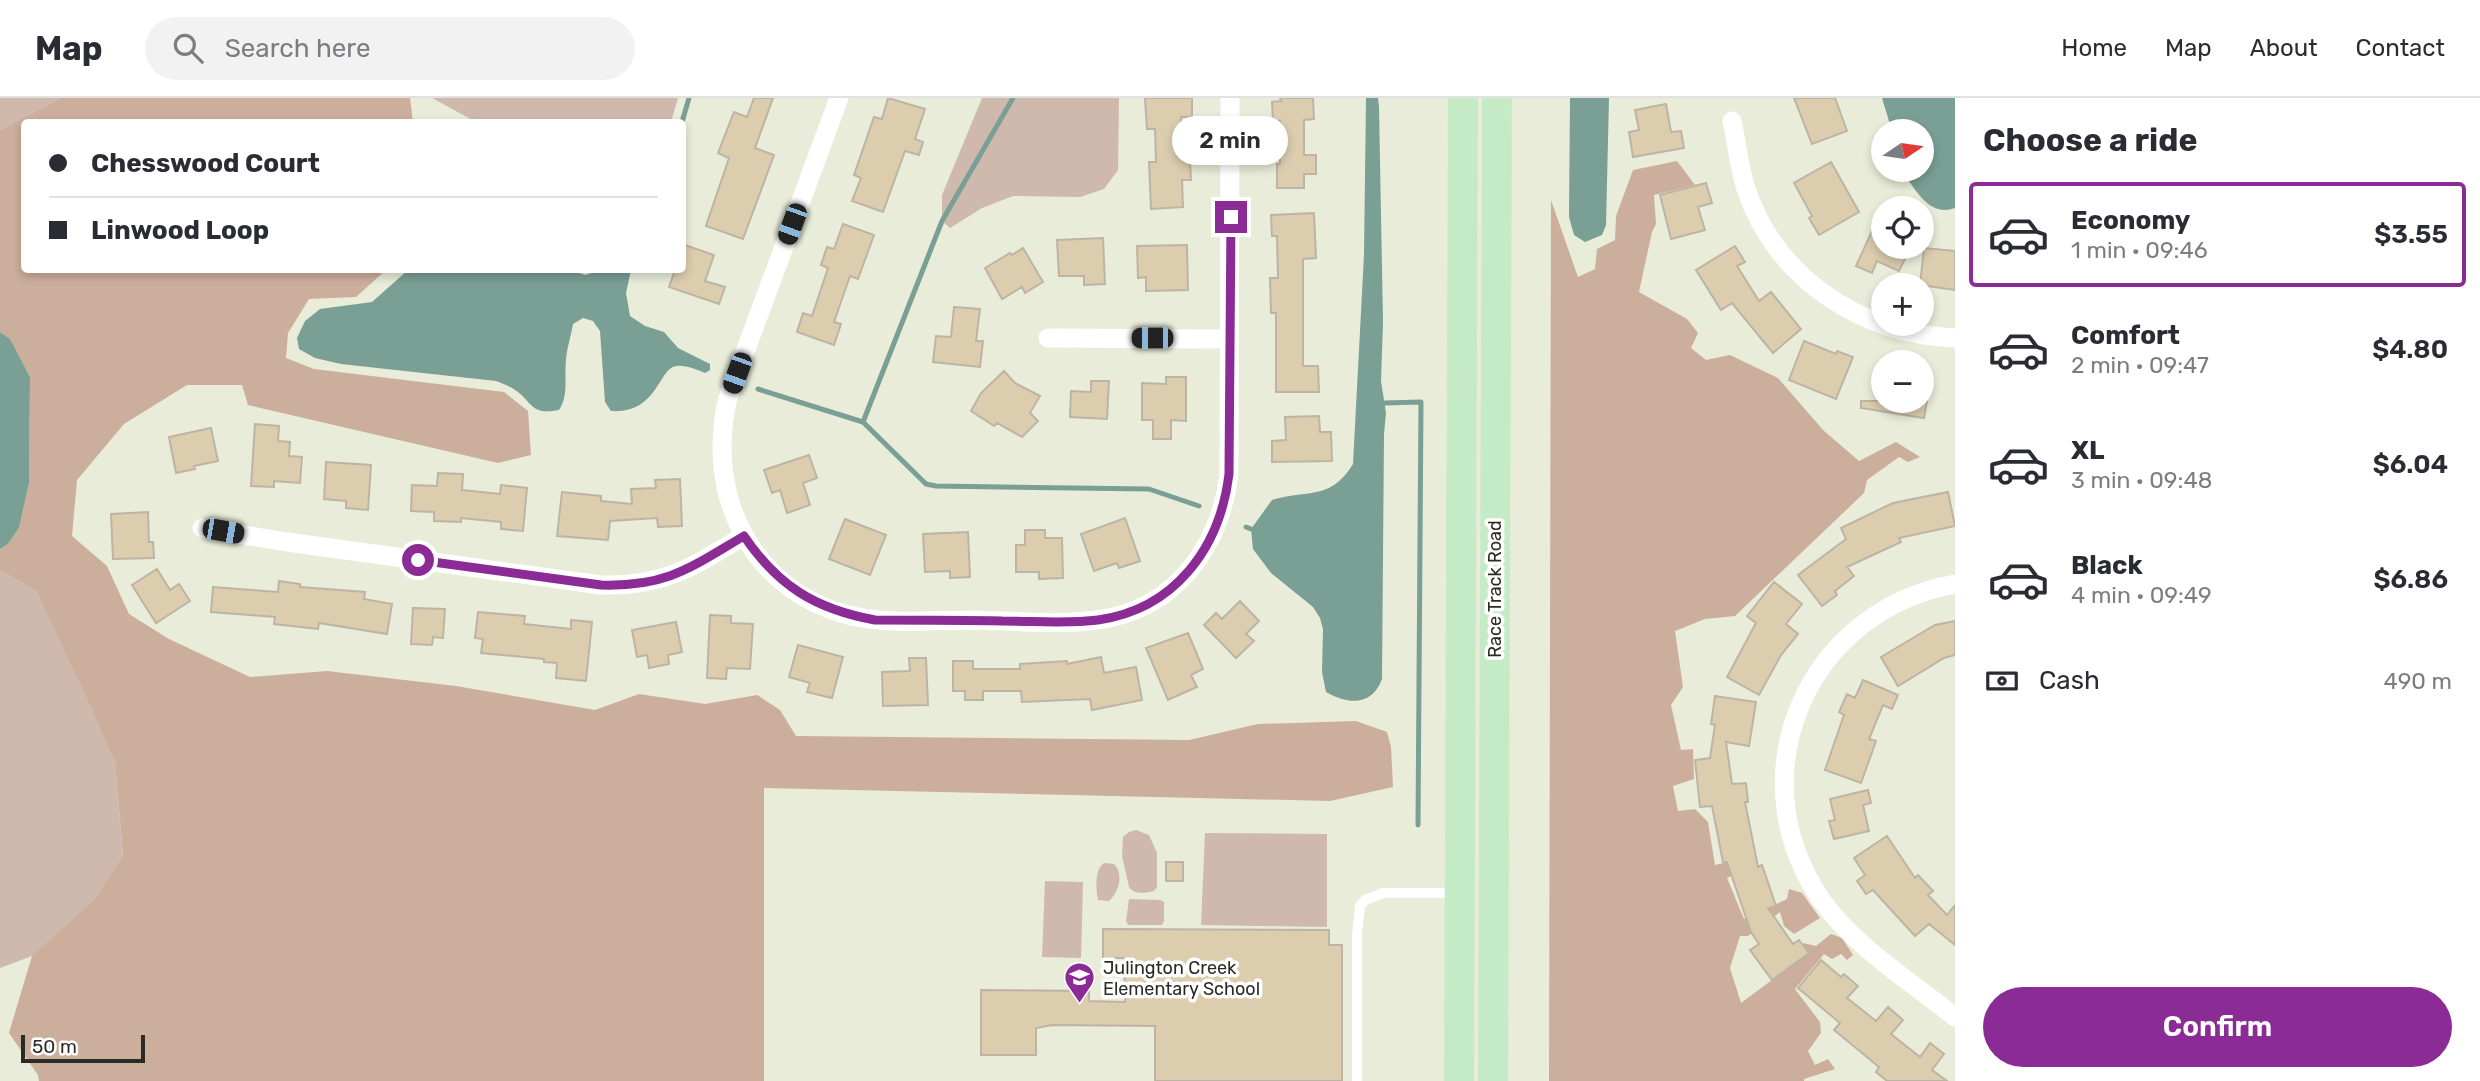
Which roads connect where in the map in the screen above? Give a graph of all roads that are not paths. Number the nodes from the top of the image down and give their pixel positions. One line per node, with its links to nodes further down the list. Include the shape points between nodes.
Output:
1 (839, 98): 10 (street, via 723,419 726,489)
2 (1230, 98): 8 (street)
3 (1464, 98): 12 (main road, Race Track Road)
4 (1497, 98): 13 (main road, Race Track Road)
5 (1732, 121): 7 (street, via 1756,212 1801,276 1832,301 1881,325)
6 (1048, 338): 8 (street)
7 (1955, 338)
8 (1229, 339): 10 (street, via 1229,474 1219,521 1196,564 1142,607 1076,621 875,620 849,615 785,584)
9 (202, 528): 10 (street, via 615,586 664,579)
10 (744, 536)
11 (1955, 584): 14 (street, via 1918,593 1877,613 1821,665 1797,712 1785,767 1785,796 1803,867 1820,898 1849,934)
12 (1459, 894): 13 (main road); 15 (lane, via 1383,893 1360,906); 16 (main road, Race Track Road)
13 (1493, 930): 17 (main road, Race Track Road)
14 (1955, 1017)
15 (1357, 1081)
16 (1459, 1081)
17 (1493, 1081)

